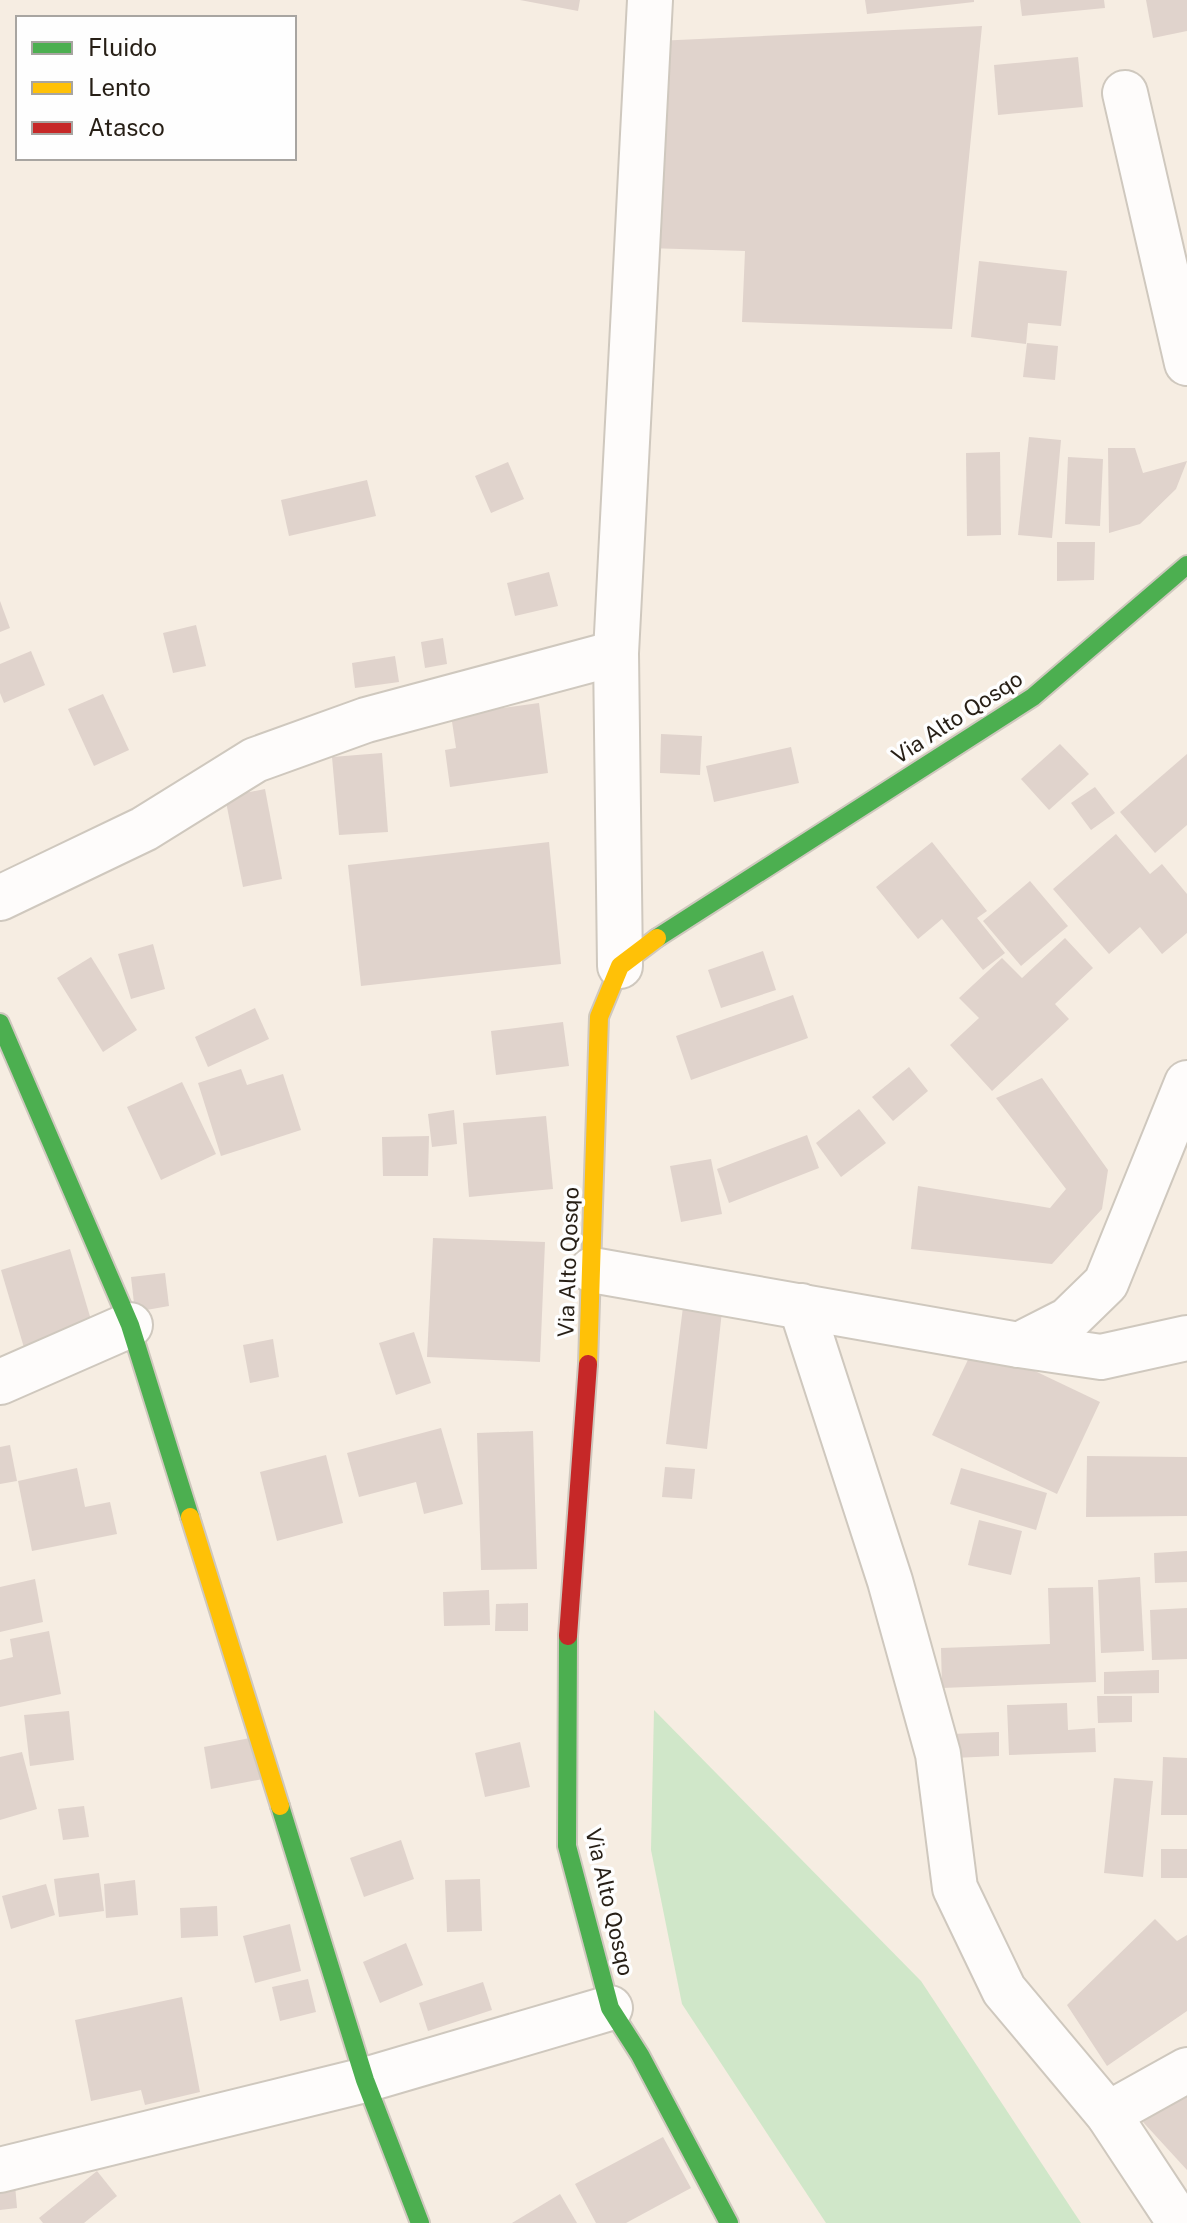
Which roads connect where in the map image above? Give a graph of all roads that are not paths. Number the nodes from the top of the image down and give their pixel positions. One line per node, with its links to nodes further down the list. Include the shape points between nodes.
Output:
1 (650, 0): 5 (street)
2 (1125, 93): 3 (street)
3 (1187, 363)
4 (1187, 565): 7 (street, Via Alto Qosqo, via 1033,697 669,929)
5 (616, 653): 6 (street, via 366,720 255,760 144,829); 7 (street)
6 (0, 898)
7 (620, 966): 10 (street, Via Alto Qosqo, via 599,1017)
8 (0, 1023): 12 (street)
9 (1187, 1083): 14 (street, via 1106,1283 1068,1320)
10 (592, 1270): 11 (street); 16 (street, Via Alto Qosqo, via 567,1645 567,1846)
11 (801, 1306): 14 (street); 19 (street, via 890,1581 938,1754 955,1888 1004,1990)
12 (130, 1325): 15 (street); 18 (street)
13 (1187, 1338): 14 (street, via 1101,1357)
14 (1019, 1345)
15 (0, 1382)
16 (610, 2008): 18 (street); 22 (street, Via Alto Qosqo)
17 (1187, 2070): 19 (street)
18 (365, 2080): 20 (street); 21 (street)
19 (1108, 2114): 23 (street)
20 (0, 2170)
21 (420, 2223)
22 (729, 2223)
23 (1180, 2223)

